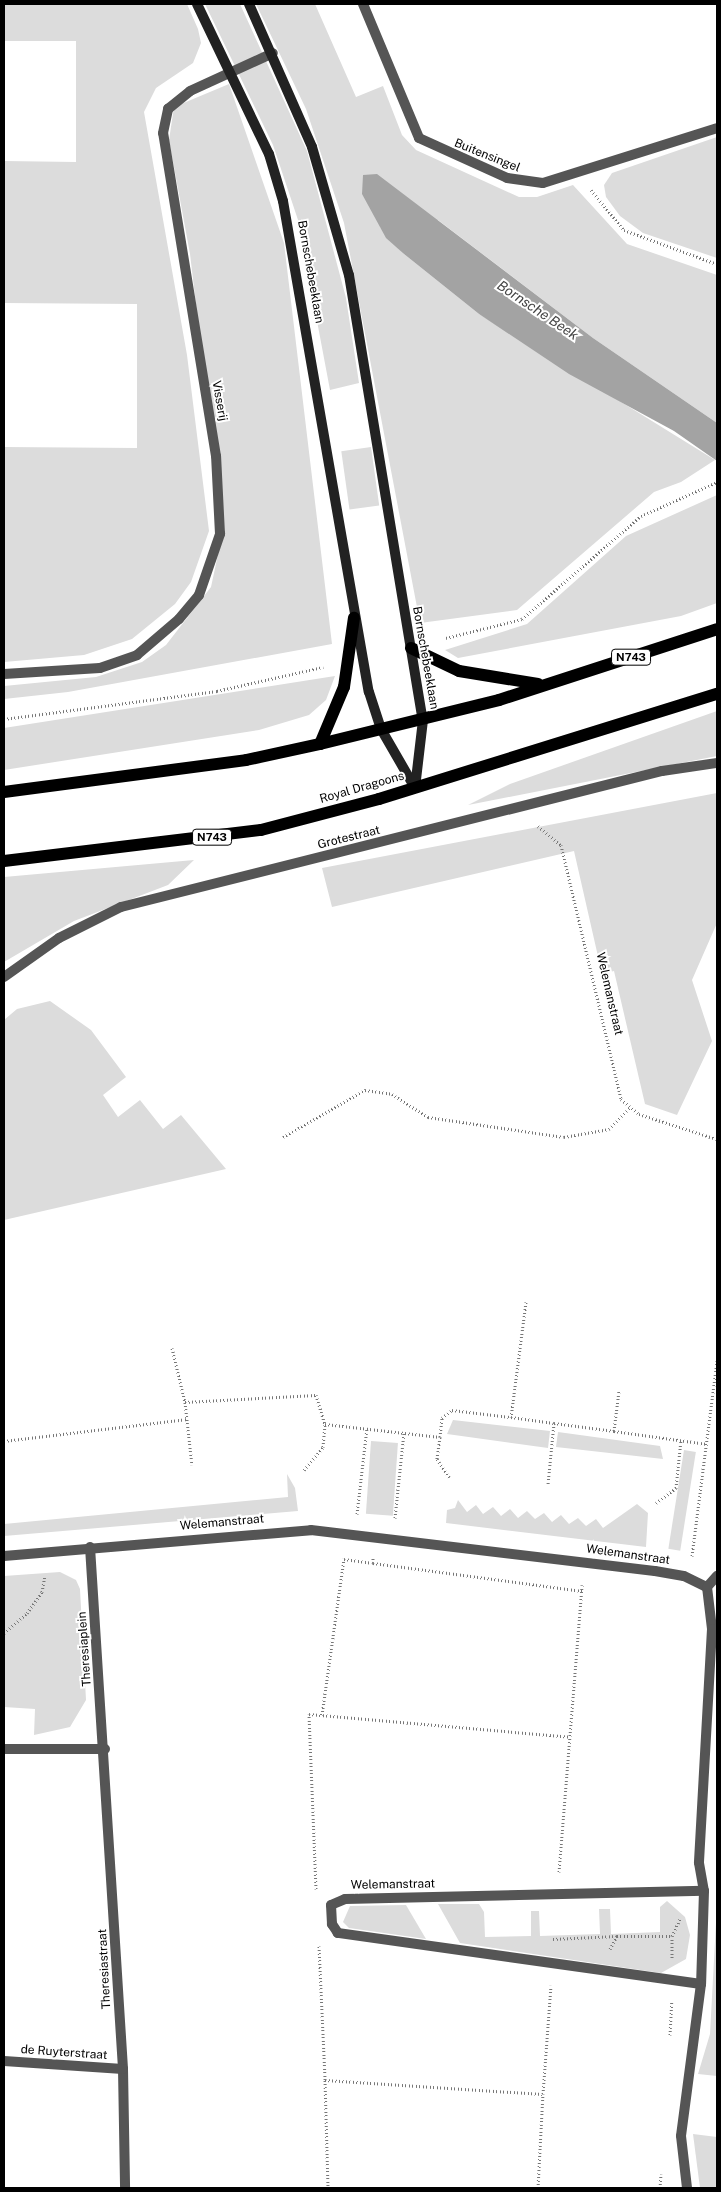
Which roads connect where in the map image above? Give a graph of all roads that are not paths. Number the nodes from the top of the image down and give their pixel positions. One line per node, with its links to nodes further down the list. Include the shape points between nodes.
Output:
1 (197, 4): 5 (street, Bornschebeeklaan)
2 (249, 4): 4 (street, Bornschebeeklaan)
3 (362, 4): 6 (street, Buitensingel, via 419,138 526,184 585,172)
4 (273, 53): 5 (street, Visserij); 9 (street, Bornschebeeklaan, via 312,147 349,275)
5 (232, 71): 7 (street, Bornschebeeklaan, via 269,154 297,260); 10 (street, Visserij, via 190,91 168,109 162,133 216,456 220,534 210,566 199,595 179,619 137,655 100,668)
6 (717, 128)
7 (354, 618): 14 (street, Bornschebeeklaan); 15 (main road, via 344,687)
8 (717, 629): 11 (main road, N743)
9 (411, 648): 11 (main road, via 459,672 502,682); 13 (street, Bornschebeeklaan)
10 (4, 674)
11 (545, 685): 13 (main road, N743)
12 (717, 694): 17 (main road, Royal Dragoons / N743)
13 (423, 720): 14 (main road, N743); 17 (street, Bornschebeeklaan)
14 (381, 729): 15 (main road, N743); 17 (street, Bornschebeeklaan)
15 (320, 744): 18 (main road, N743, via 246,760)
16 (717, 763): 20 (street, Grotestraat, via 662,771 122,908 59,938)
17 (415, 788): 19 (main road, Royal Dragoons / N743, via 261,830)
18 (4, 792)
19 (4, 861)
20 (4, 977)
21 (90, 1547): 22 (street); 24 (street, Welemanstraat, via 289,1529 376,1536 584,1562 684,1576); 26 (street, Theresiaplein)
22 (4, 1556)
23 (717, 1576): 24 (street)
24 (707, 1587): 27 (street, via 712,1629 699,1863)
25 (4, 1749): 26 (street)
26 (105, 1749): 30 (street, Theresiastraat)
27 (704, 1891): 28 (street); 28 (street, Welemanstraat, via 345,1899 331,1905 332,1924 338,1932 554,1967)
28 (700, 1984): 32 (street, via 681,2136)
29 (4, 2061): 30 (street, de Ruyterstraat)
30 (123, 2069): 31 (street, Theresiastraat)
31 (125, 2188)
32 (687, 2188)

